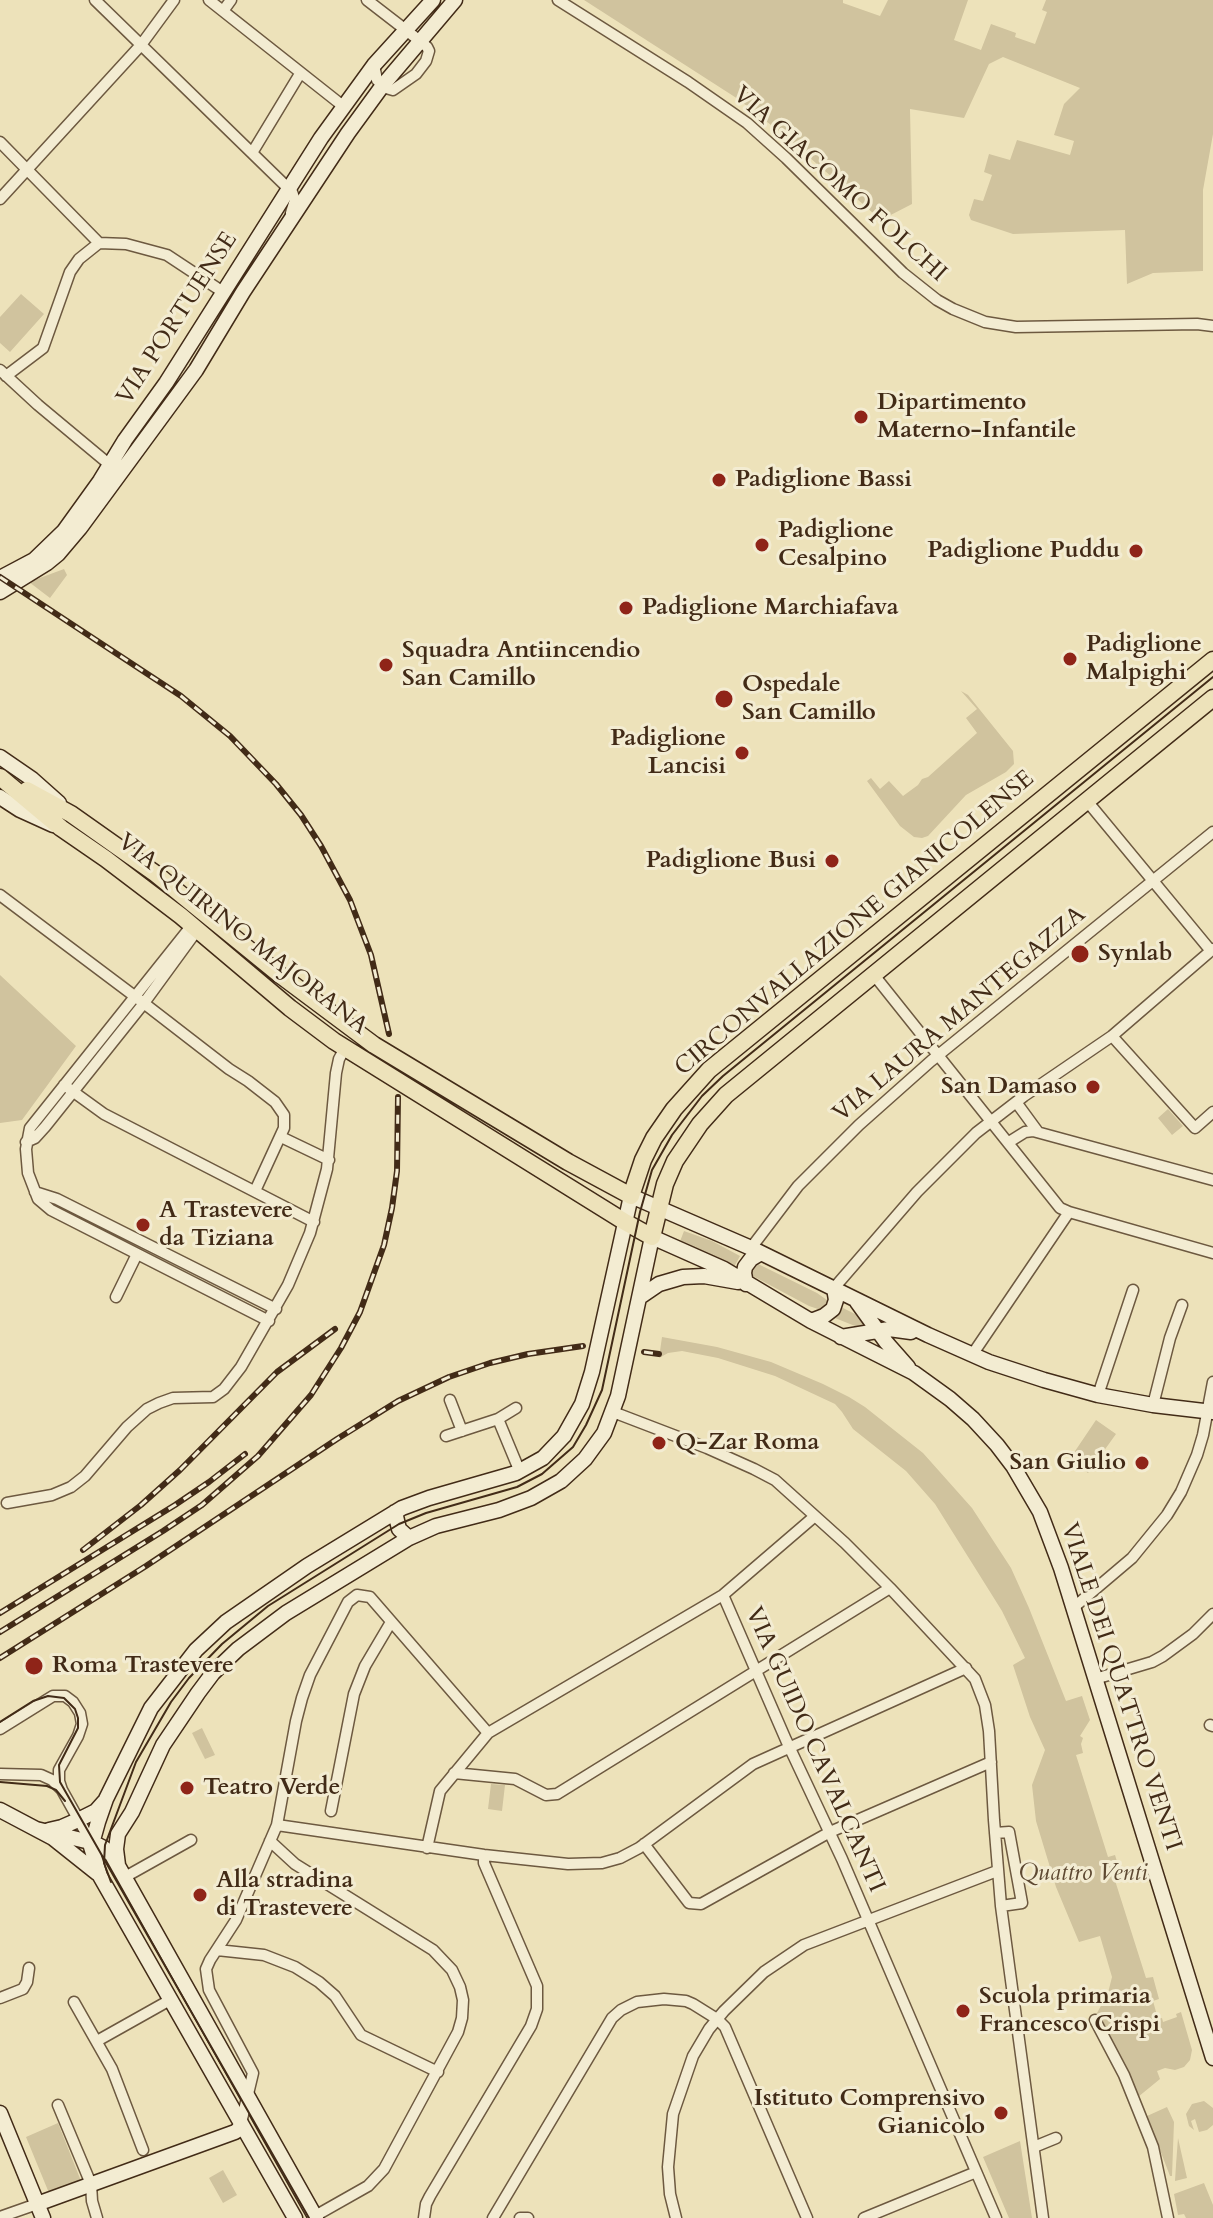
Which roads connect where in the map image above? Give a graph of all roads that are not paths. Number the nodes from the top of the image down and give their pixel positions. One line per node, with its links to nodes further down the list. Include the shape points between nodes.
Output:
1 (95, 0): 11 (street)
2 (174, 0): 11 (street)
3 (209, 0): 9 (street)
4 (231, 0): 9 (street)
5 (367, 0): 10 (street)
6 (433, 0): 10 (main road, VIA PORTUENSE)
7 (455, 0): 10 (main road, VIA PORTUENSE)
8 (558, 0): 24 (street, VIA GIACOMO FOLCHI, via 747,123 916,285 953,309 1016,327)
9 (223, 11): 15 (street)
10 (414, 35): 12 (main road, VIA PORTUENSE); 14 (main road, VIA PORTUENSE)
11 (141, 45): 17 (street); 18 (street)
12 (374, 65): 14 (street); 15 (main road, VIA PORTUENSE)
13 (298, 77): 17 (street)
14 (383, 85): 21 (main road, VIA PORTUENSE)
15 (343, 106): 19 (main road, VIA PORTUENSE)
16 (0, 142): 18 (street)
17 (252, 153): 19 (street)
18 (28, 169): 20 (street); 22 (street)
19 (289, 189): 21 (street, via 295,200); 23 (main road, VIA PORTUENSE)
20 (0, 199)
21 (285, 230): 28 (main road, VIA PORTUENSE, via 196,370 75,535 47,563)
22 (99, 243): 23 (street, via 167,255); 25 (street, via 70,272 43,348)
23 (223, 292): 26 (main road, VIA PORTUENSE)
24 (1213, 326)
25 (3, 373): 26 (street)
26 (110, 465): 27 (main road, VIA PORTUENSE, via 55,542)
27 (0, 578)
28 (0, 592)
29 (1213, 660): 61 (main road, CIRCONVALLAZIONE GIANICOLENSE, via 718,1062 654,1138)
30 (1213, 698): 34 (main road, CIRCONVALLAZIONE GIANICOLENSE)
31 (0, 757): 35 (main road, VIA QUIRINO MAJORANA, via 32,779)
32 (0, 776): 35 (main road, VIA QUIRINO MAJORANA)
33 (0, 797): 35 (main road, via 31,815)
34 (1087, 801): 37 (street); 42 (main road, CIRCONVALLAZIONE GIANICOLENSE)
35 (66, 821): 39 (main road, VIA QUIRINO MAJORANA, via 156,874); 40 (main road, VIA QUIRINO MAJORANA)
36 (1213, 832): 37 (street, VIA LAURA MANTEGAZZA)
37 (1152, 881): 41 (street); 49 (street, VIA LAURA MANTEGAZZA)
38 (0, 895): 43 (street)
39 (205, 911): 40 (main road); 44 (main road, VIA QUIRINO MAJORANA)
40 (195, 927): 43 (street); 45 (main road, VIA QUIRINO MAJORANA)
41 (1212, 950): 46 (street)
42 (874, 975): 49 (street); 62 (main road, CIRCONVALLAZIONE GIANICOLENSE, via 714,1107 675,1161)
43 (139, 999): 50 (street); 55 (street, via 275,1102 285,1119)
44 (312, 999): 45 (main road, via 305,1006); 47 (main road, VIA QUIRINO MAJORANA)
45 (286, 1004): 48 (main road, VIA QUIRINO MAJORANA)
46 (1112, 1036): 51 (street); 52 (street, via 1195,1128)
47 (374, 1045): 48 (main road); 61 (main road, VIA QUIRINO MAJORANA)
48 (345, 1048): 57 (street, via 336,1073); 65 (main road, VIA QUIRINO MAJORANA)
49 (938, 1054): 53 (street); 68 (street, VIA LAURA MANTEGAZZA, via 798,1186)
50 (69, 1088): 59 (street, via 104,1114); 60 (street, via 39,1134 26,1142)
51 (1016, 1102): 53 (street); 54 (street)
52 (1213, 1112)
53 (992, 1120): 56 (street); 72 (street, via 917,1192)
54 (1038, 1132): 56 (street); 58 (street)
55 (281, 1137): 57 (street); 59 (street)
56 (1009, 1142): 63 (street, via 1058,1206)
57 (329, 1160): 64 (street)
58 (1213, 1180)
59 (255, 1191): 64 (street)
60 (35, 1192): 67 (street); 69 (street, via 47,1207)
61 (631, 1196): 62 (main road); 65 (main road, CIRCONVALLAZIONE GIANICOLENSE)
62 (659, 1207): 66 (main road, CIRCONVALLAZIONE GIANICOLENSE); 68 (main road)
63 (1069, 1212): 70 (street); 86 (street)
64 (314, 1222): 78 (street)
65 (625, 1222): 66 (main road, VIA QUIRINO MAJORANA); 98 (main road, CIRCONVALLAZIONE GIANICOLENSE, via 579,1411 554,1447)
66 (652, 1237): 71 (main road); 75 (main road, CIRCONVALLAZIONE GIANICOLENSE)
67 (135, 1238): 69 (street); 78 (street)
68 (756, 1250): 71 (main road, via 745,1267); 72 (main road)
69 (133, 1252): 74 (street); 79 (street)
70 (1213, 1253)
71 (746, 1284): 75 (main road, via 683,1277); 80 (main road)
72 (834, 1288): 76 (main road); 80 (main road, via 833,1309)
73 (1133, 1290): 89 (street)
74 (116, 1297)
75 (640, 1297): 93 (main road, CIRCONVALLAZIONE GIANICOLENSE)
76 (855, 1299): 81 (main road); 83 (main road)
77 (1182, 1305): 91 (street)
78 (276, 1309): 79 (street)
79 (269, 1321): 99 (street, via 219,1393 155,1404 75,1485)
80 (811, 1321): 84 (main road)
81 (877, 1331): 82 (main road); 84 (main road); 85 (main road)
82 (907, 1332): 83 (main road); 85 (main road, via 895,1340)
83 (928, 1335): 86 (main road)
84 (841, 1337): 87 (main road)
85 (895, 1352): 87 (main road)
86 (972, 1355): 89 (main road)
87 (914, 1373): 107 (main road, VIALE DEI QUATTRO VENTI, via 968,1414 1028,1488)
88 (1213, 1382): 94 (street)
89 (1098, 1395): 91 (main road)
90 (450, 1400): 96 (street)
91 (1153, 1405): 94 (main road)
92 (516, 1408): 95 (street)
93 (613, 1412): 101 (street, via 764,1474); 103 (main road, CIRCONVALLAZIONE GIANICOLENSE, via 590,1454 550,1488 512,1506)
94 (1210, 1412): 107 (street, via 1194,1462 1162,1523 1126,1564)
95 (498, 1419): 96 (street); 98 (street)
96 (462, 1431): 97 (street)
97 (446, 1436)
98 (520, 1472): 100 (main road, CIRCONVALLAZIONE GIANICOLENSE)
99 (7, 1503)
100 (395, 1512): 102 (main road, CIRCONVALLAZIONE GIANICOLENSE); 103 (main road, via 399,1529)
101 (815, 1516): 105 (street); 106 (street)
102 (358, 1534): 104 (main road, via 370,1546); 122 (main road, CIRCONVALLAZIONE GIANICOLENSE, via 260,1597 196,1650 151,1708)
103 (409, 1538): 104 (main road, CIRCONVALLAZIONE GIANICOLENSE)
104 (370, 1560): 127 (main road, CIRCONVALLAZIONE GIANICOLENSE, via 266,1627 213,1673 171,1731)
105 (890, 1588): 110 (street); 111 (street)
106 (723, 1595): 111 (street, VIA GUIDO CAVALCANTI); 114 (street)
107 (1073, 1608): 112 (main road, VIALE DEI QUATTRO VENTI)
108 (1213, 1614): 112 (street, via 1163,1656)
109 (391, 1622): 114 (street); 124 (street, via 354,1694); 126 (street, via 365,1595 348,1602 310,1675)
110 (966, 1668): 115 (street); 116 (street, via 985,1705)
111 (756, 1671): 115 (street, VIA GUIDO CAVALCANTI); 118 (street, via 554,1795 515,1779)
112 (1095, 1679): 149 (main road, VIALE DEI QUATTRO VENTI)
113 (0, 1729): 117 (street, via 50,1698 71,1699 81,1727)
114 (488, 1733): 118 (street)
115 (789, 1747): 129 (street, VIA GUIDO CAVALCANTI); 134 (street, via 747,1768)
116 (991, 1762): 129 (street); 130 (street)
117 (60, 1767): 120 (street); 121 (street)
118 (454, 1773): 135 (street, via 440,1791)
119 (0, 1774): 120 (street)
120 (44, 1776): 121 (street)
121 (62, 1790): 125 (street)
122 (106, 1799): 125 (main road); 133 (main road, CIRCONVALLAZIONE GIANICOLENSE)
123 (0, 1810): 128 (main road)
124 (331, 1811)
125 (78, 1820): 128 (main road, via 57,1829); 133 (street)
126 (277, 1825): 132 (street); 135 (street)
127 (123, 1826): 133 (main road); 137 (main road, CIRCONVALLAZIONE GIANICOLENSE, via 116,1840)
128 (36, 1829): 133 (main road); 139 (main road)
129 (830, 1832): 134 (street, via 699,1904 689,1903); 141 (street, VIA GUIDO CAVALCANTI)
130 (995, 1833): 138 (street); 140 (street, via 1009,1832 1022,1903)
131 (191, 1840): 137 (street)
132 (270, 1841): 142 (street); 152 (street, via 295,1864 433,1950 452,1970 461,1993 462,2018)
133 (91, 1842): 137 (main road, via 106,1849); 139 (main road)
134 (644, 1844): 136 (street, via 595,1864)
135 (427, 1848): 136 (street)
136 (484, 1855): 167 (street, via 537,1986 537,2009 430,2196)
137 (122, 1871): 153 (main road)
138 (997, 1871): 140 (street); 141 (street)
139 (100, 1876): 145 (main road)
140 (1001, 1906): 158 (street)
141 (868, 1920): 147 (street, via 790,1953); 160 (street, VIA GUIDO CAVALCANTI)
142 (217, 1950): 152 (street, via 264,1955 295,1967 335,1996 358,2032); 153 (street, via 206,1969 207,1984 252,2069)
143 (29, 1968): 144 (street, via 23,1989)
144 (0, 1998)
145 (170, 2000): 150 (street); 156 (main road)
146 (74, 2002): 150 (street)
147 (717, 2019): 168 (street, via 675,2000 637,2002 616,2014); 171 (street, via 693,2056 673,2114 668,2167); 172 (street)
148 (1095, 2020): 176 (street, via 1153,2147)
149 (1208, 2022): 151 (main road, VIALE DEI QUATTRO VENTI)
150 (97, 2041): 159 (street)
151 (1213, 2058)
152 (438, 2072): 164 (street, via 379,2176)
153 (248, 2098): 156 (street); 164 (main road)
154 (58, 2105): 161 (street)
155 (0, 2113): 162 (main road)
156 (241, 2123): 161 (main road, via 235,2132); 166 (main road)
157 (1056, 2138): 158 (street)
158 (1034, 2147): 175 (street)
159 (143, 2150)
160 (976, 2172): 173 (street); 174 (street, VIA GUIDO CAVALCANTI)
161 (91, 2184): 162 (main road); 165 (street)
162 (40, 2211): 163 (street)
163 (0, 2217)
164 (316, 2217)
165 (97, 2218)
166 (295, 2218)
167 (424, 2218)
168 (493, 2218)
169 (520, 2218): 170 (street)
170 (528, 2218)
171 (676, 2218)
172 (807, 2218)
173 (864, 2218)
174 (996, 2218)
175 (1043, 2218)
176 (1168, 2218)

